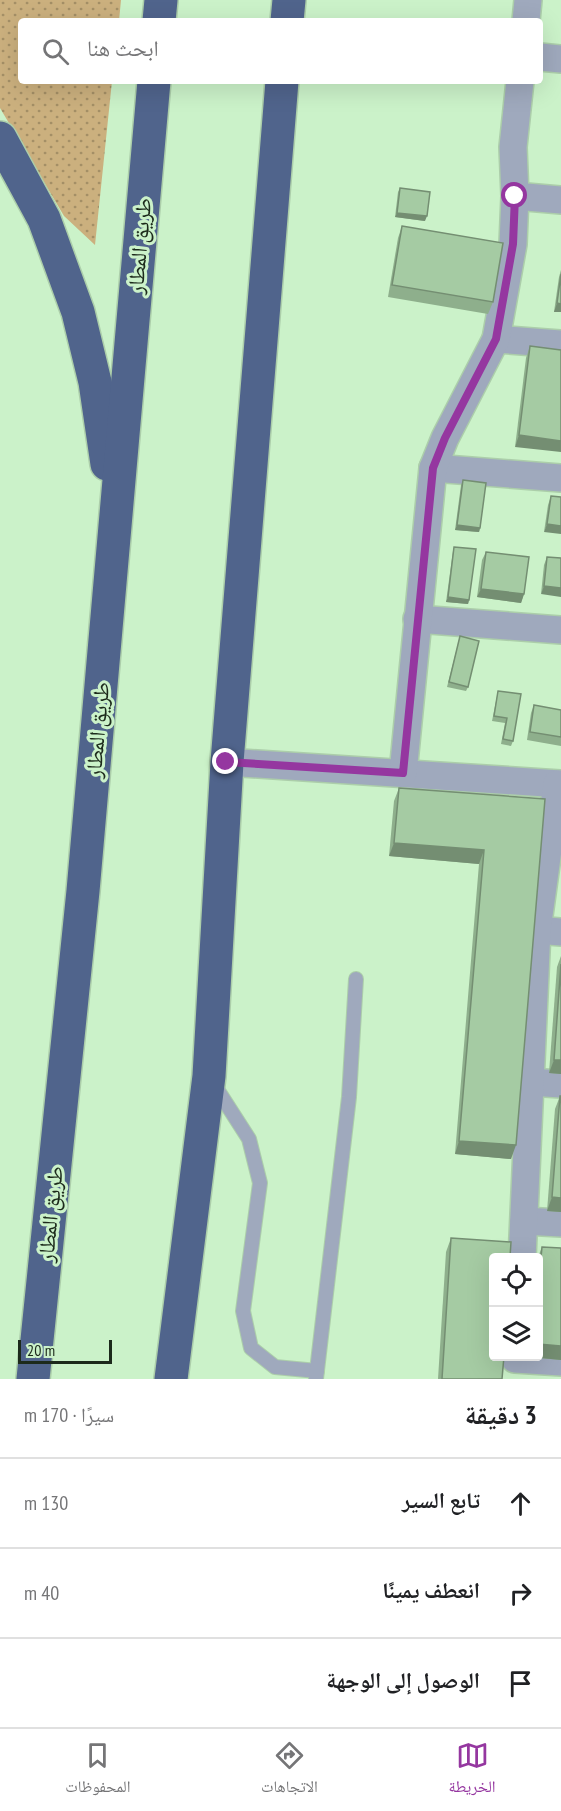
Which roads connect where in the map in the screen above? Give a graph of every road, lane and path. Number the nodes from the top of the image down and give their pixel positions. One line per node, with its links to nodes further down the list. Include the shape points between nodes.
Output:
1 (161, 0): 4 (highway)
2 (289, 0): 5 (highway)
3 (528, 0): 6 (street)
4 (159, 18)
5 (287, 18)
6 (526, 18)
7 (543, 57): 8 (street)
8 (561, 58)
9 (154, 84): 19 (highway, طريق المطار)
10 (282, 84): 22 (highway)
11 (520, 84): 13 (street, via 513,147)
12 (0, 138): 19 (highway, via 44,219 78,312 95,382)
13 (515, 196): 14 (street); 15 (street, via 513,244)
14 (561, 200)
15 (496, 339): 16 (street); 17 (street)
16 (561, 344)
17 (433, 468): 18 (street); 20 (street)
18 (561, 478)
19 (115, 519): 36 (highway, طريق المطار)
20 (417, 619): 21 (street); 23 (street)
21 (561, 630)
22 (226, 762): 23 (street); 27 (highway)
23 (403, 773): 24 (street)
24 (559, 784): 25 (street)
25 (549, 931): 28 (street)
26 (356, 979): 35 (lane, via 349,1097)
27 (209, 1076): 35 (lane, via 249,1139 260,1183 243,1311 251,1348 275,1367); 37 (highway)
28 (530, 1082): 29 (street); 30 (street)
29 (561, 1084)
30 (524, 1221): 31 (street); 32 (street)
31 (561, 1223)
32 (522, 1253)
33 (561, 1362): 34 (street)
34 (514, 1365)
35 (317, 1375)
36 (33, 1379)
37 (171, 1379)

